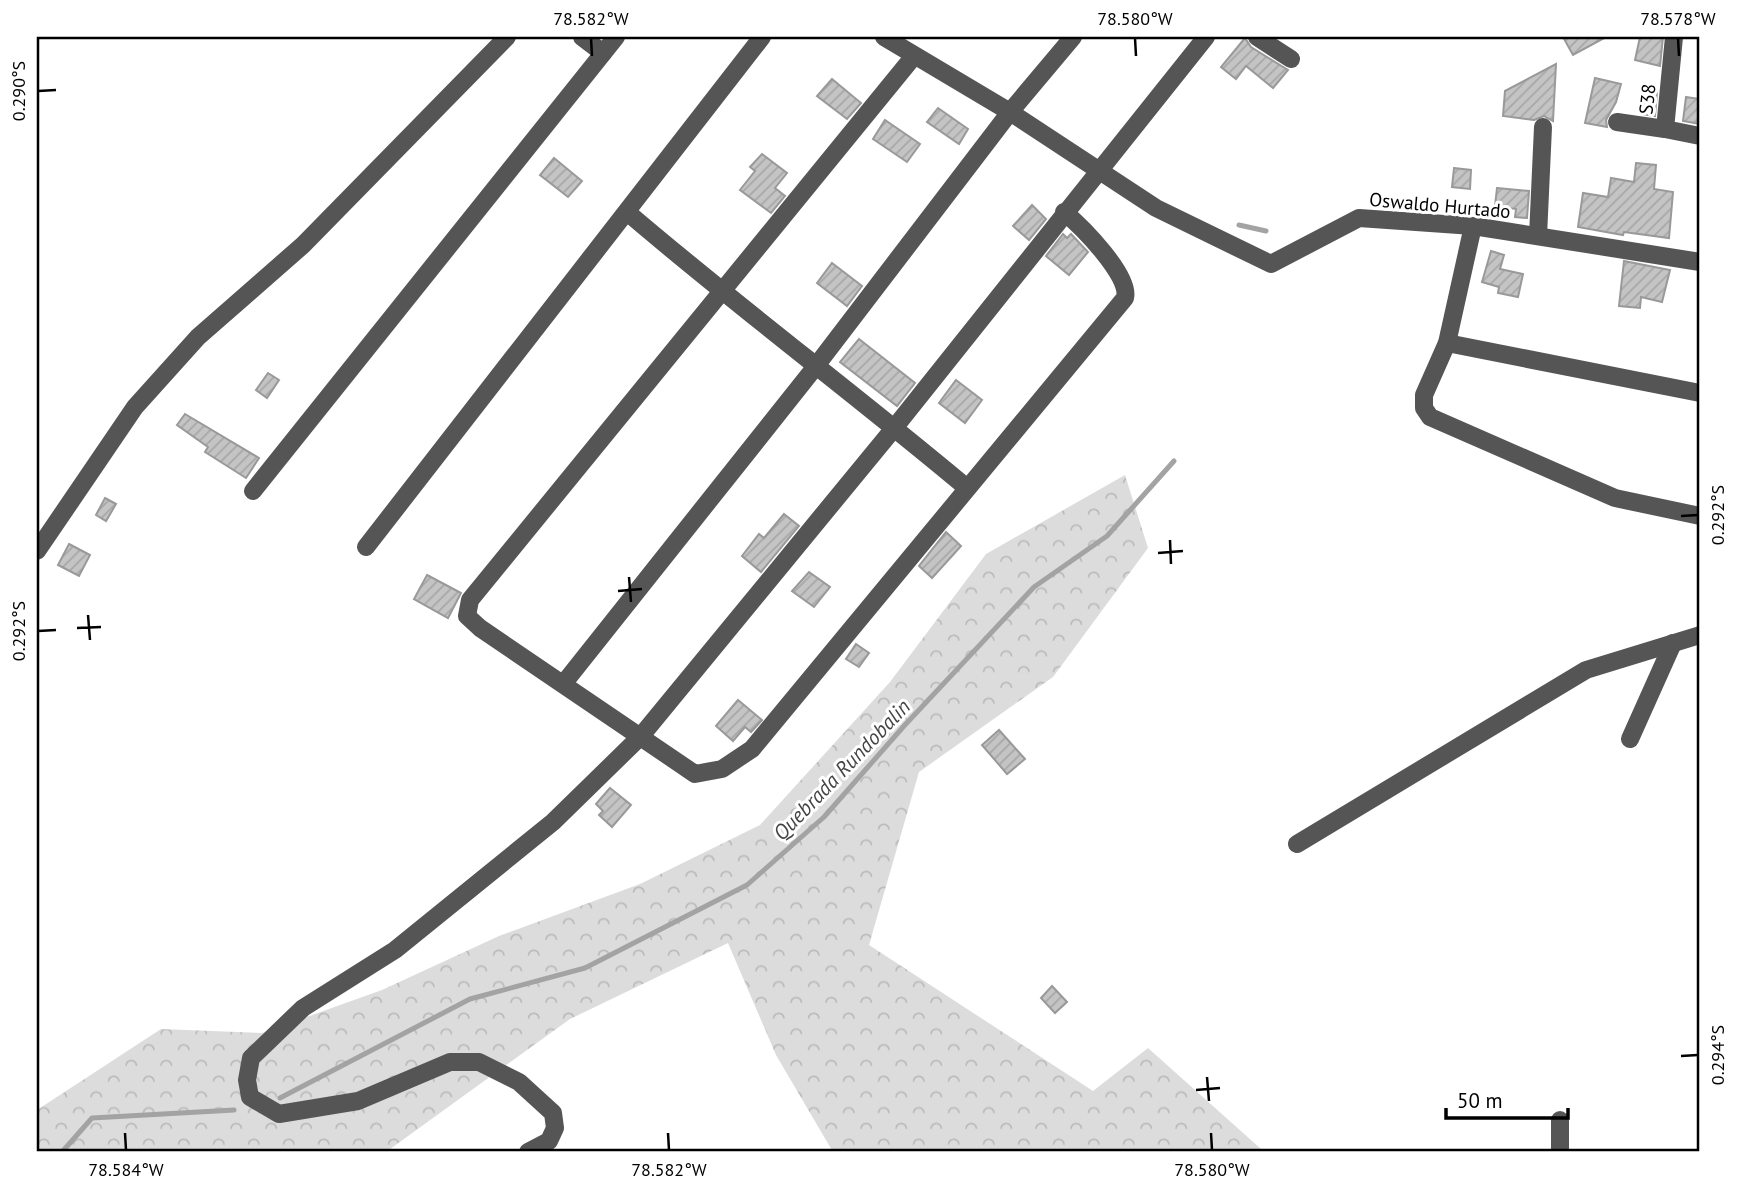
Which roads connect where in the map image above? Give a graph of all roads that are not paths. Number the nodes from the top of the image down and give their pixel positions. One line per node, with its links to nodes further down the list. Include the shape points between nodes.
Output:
1 (507, 37): 33 (street, via 303,245 198,337 135,407)
2 (582, 37): 10 (street)
3 (616, 37): 10 (street)
4 (762, 37): 19 (street)
5 (884, 37): 11 (street, Oswaldo Hurtado)
6 (1073, 37): 13 (street)
7 (1206, 37): 18 (street)
8 (1257, 37): 12 (street)
9 (1674, 37): 16 (street, S38)
10 (603, 52): 30 (street)
11 (914, 56): 13 (street, Oswaldo Hurtado); 24 (street)
12 (1291, 59)
13 (1010, 112): 18 (street, Oswaldo Hurtado); 26 (street)
14 (1617, 122): 16 (street)
15 (1543, 127): 22 (street)
16 (1665, 129): 17 (street, S38)
17 (1700, 136)
18 (1098, 170): 20 (street); 21 (street, Oswaldo Hurtado, via 1156,208 1271,264 1359,218)
19 (627, 212): 24 (street); 32 (street)
20 (1064, 212): 28 (street); 29 (street, via 1084,228 1126,284 1125,298)
21 (1473, 226): 22 (street, Oswaldo Hurtado); 25 (street)
22 (1538, 236): 23 (street, Oswaldo Hurtado)
23 (1700, 262)
24 (719, 291): 26 (street); 36 (street, via 470,600 467,617)
25 (1447, 343): 27 (street); 31 (street, via 1423,395 1430,417 1615,498)
26 (816, 366): 28 (street); 36 (street)
27 (1700, 393)
28 (895, 427): 29 (street); 37 (street)
29 (967, 488): 37 (street, via 752,749 722,769 695,774)
30 (253, 491)
31 (1700, 516)
32 (366, 547)
33 (37, 551)
34 (1700, 635): 35 (street)
35 (1673, 643): 38 (street); 39 (street, via 1586,670)
36 (564, 683): 37 (street)
37 (641, 736): 41 (street, via 553,822 395,950 303,1008 251,1058 250,1097 279,1114 358,1101 450,1062 479,1062 519,1082 553,1113 555,1128 549,1142)
38 (1630, 739)
39 (1297, 845)
40 (1560, 1120): 42 (street)
41 (528, 1152)
42 (1560, 1152)

